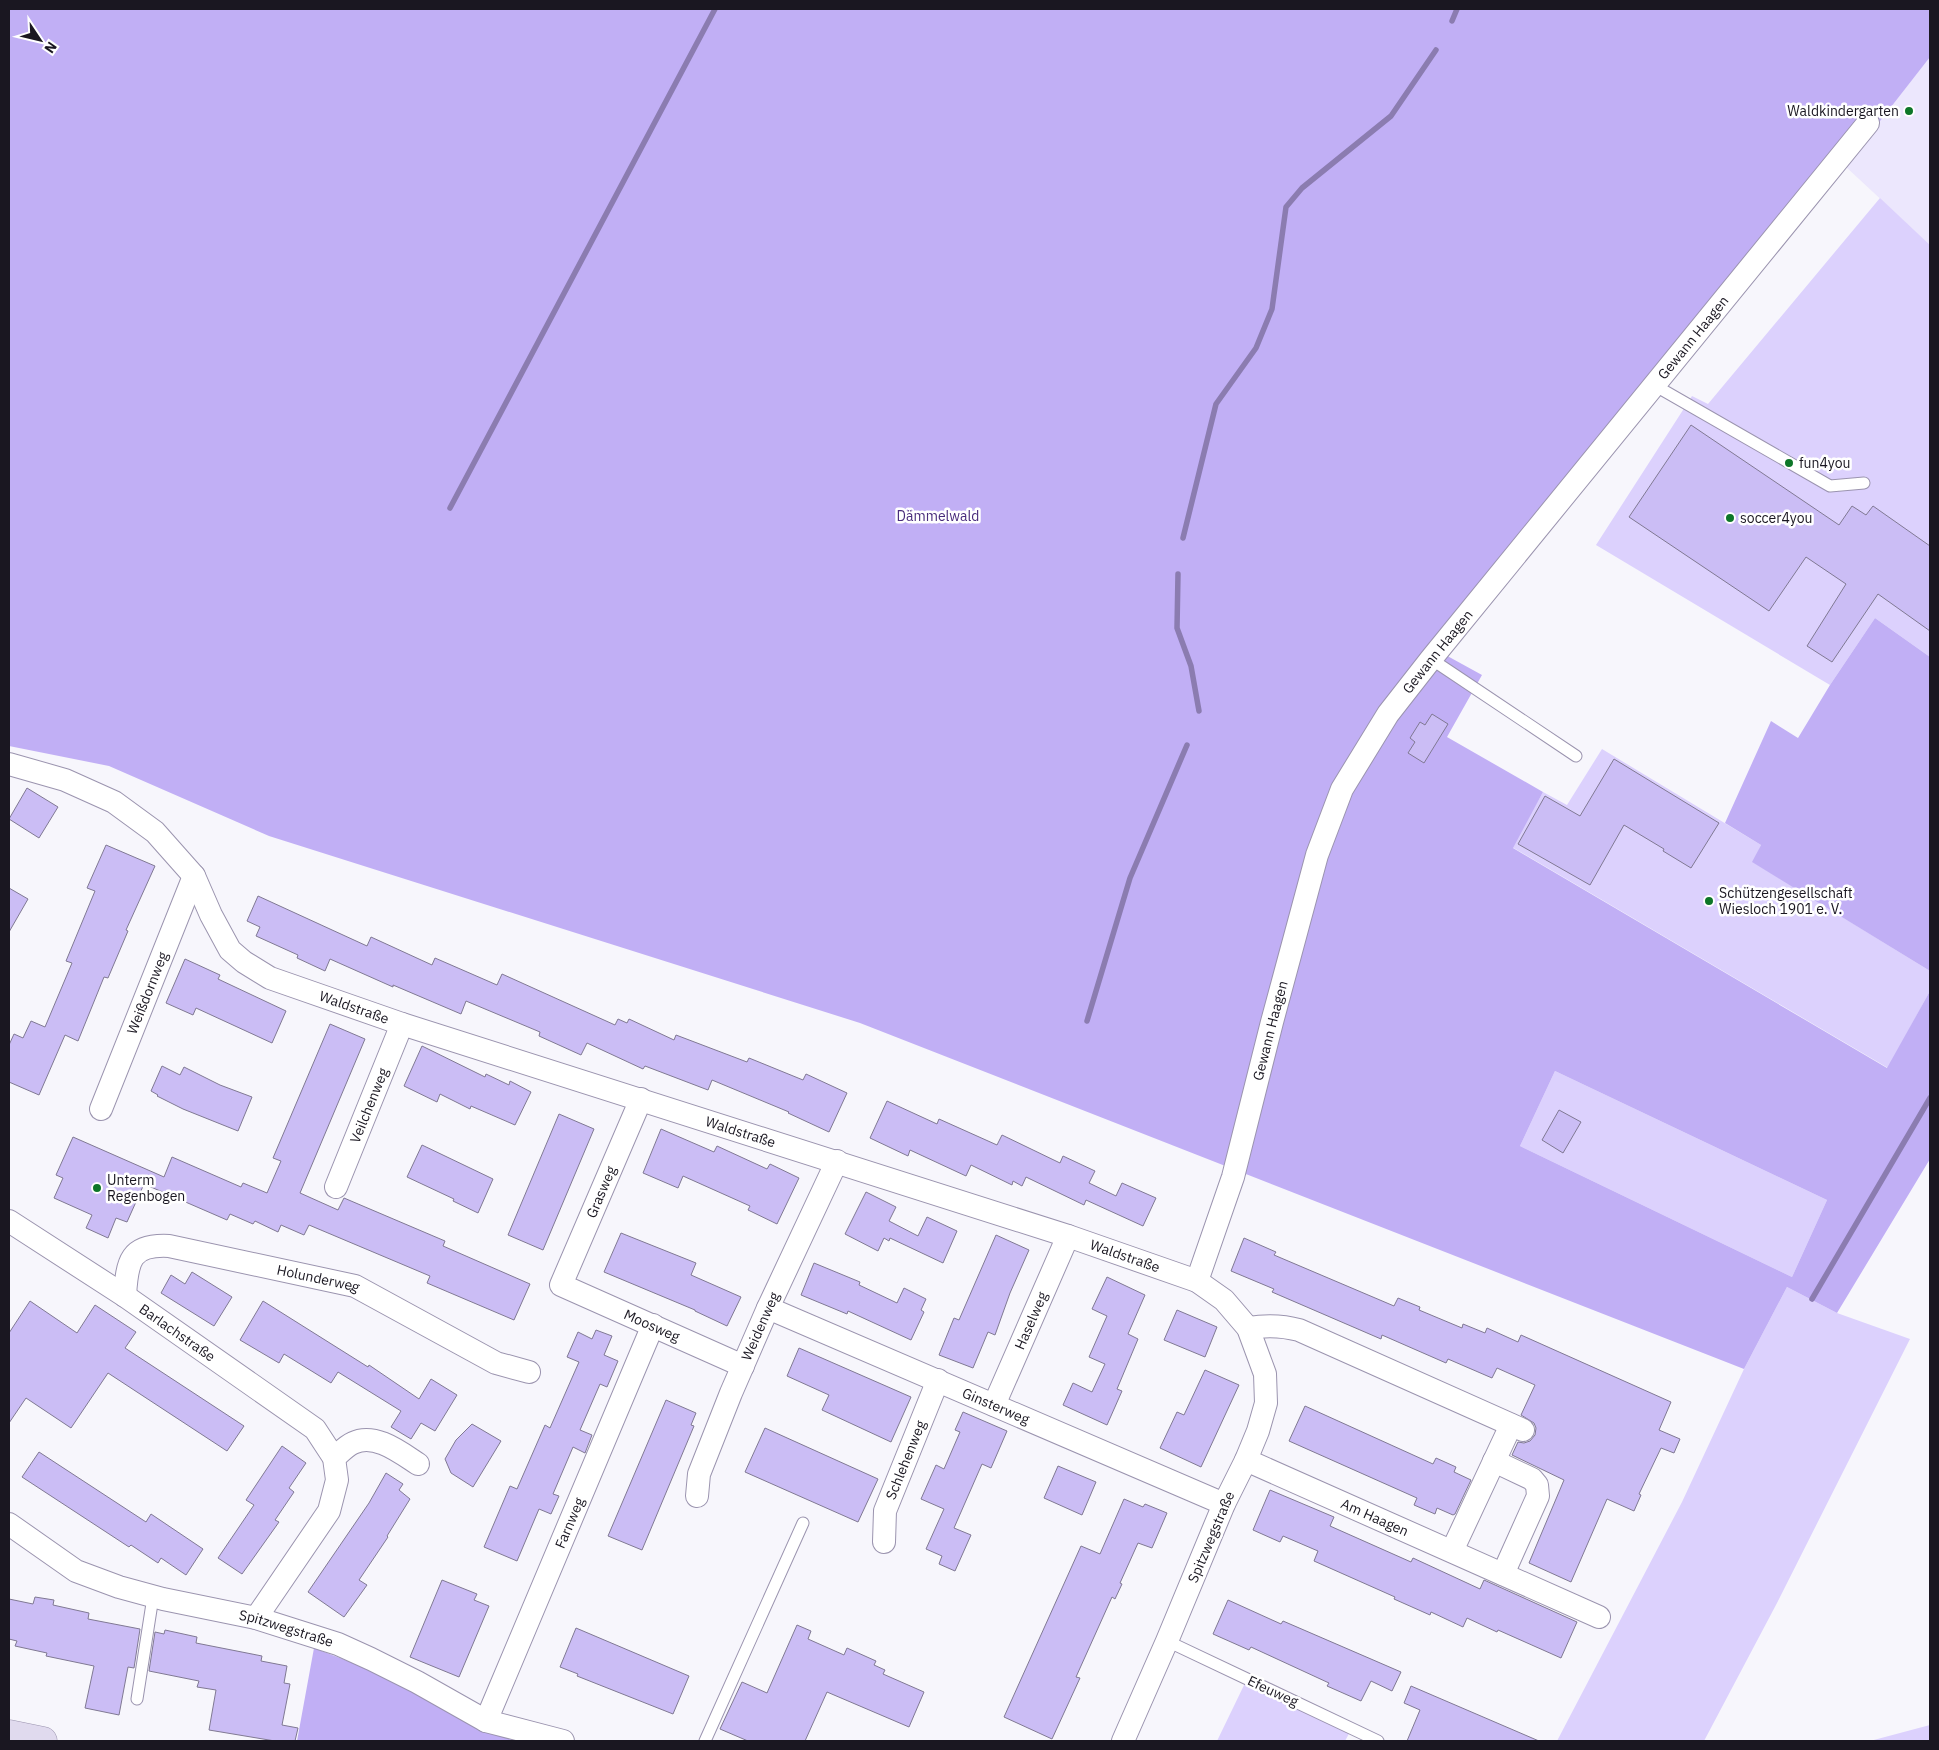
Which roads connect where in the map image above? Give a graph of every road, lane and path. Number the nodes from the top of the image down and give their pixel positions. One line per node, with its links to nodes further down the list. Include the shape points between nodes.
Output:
1 (1868, 123): 2 (street, Gewann Haagen)
2 (1654, 385): 3 (lane, via 1830,486); 4 (street, Gewann Haagen)
3 (1864, 483)
4 (1431, 659): 5 (lane); 15 (street, Gewann Haagen, via 1388,714 1342,788 1323,838 1233,1177)
5 (1576, 756)
6 (9, 764): 7 (street, Waldstraße, via 64,780 114,802 155,832)
7 (194, 876): 8 (street, Waldstraße, via 230,950 244,962 287,985); 10 (street, Weißdornweg)
8 (402, 1024): 9 (street, Waldstraße); 12 (street, Veilchenweg)
9 (641, 1099): 11 (street, Waldstraße); 16 (street, Grasweg)
10 (101, 1109)
11 (837, 1161): 14 (street, Waldstraße); 18 (street, Weidenweg)
12 (336, 1187)
13 (9, 1221): 17 (street, Barlachstraße)
14 (1068, 1236): 15 (street, Waldstraße); 24 (street, Haselweg)
15 (1197, 1281): 20 (street, Waldstraße, via 1224,1300)
16 (561, 1285): 19 (street, Moosweg)
17 (125, 1296): 22 (street, Holunderweg, via 128,1265 136,1253 151,1245 169,1246 355,1286 496,1363); 25 (street, Barlachstraße, via 315,1429)
18 (768, 1308): 21 (street, Weidenweg); 23 (street, Ginsterweg)
19 (653, 1325): 21 (street, Moosweg); 41 (street, Farnweg)
20 (1248, 1328): 26 (street, Spitzwegstraße, via 1265,1374 1266,1403); 27 (street, via 1268,1325 1299,1330 1517,1428)
21 (743, 1366): 29 (street, Weidenweg, via 699,1474)
22 (529, 1372)
23 (938, 1380): 24 (street, Ginsterweg); 33 (street, Schlehenweg, via 884,1511)
24 (994, 1404): 30 (street, Ginsterweg)
25 (334, 1458): 28 (street, via 353,1443 365,1440 393,1448); 38 (street, Barlachstraße, via 337,1480 329,1511)
26 (1246, 1460): 30 (street, Spitzwegstraße); 34 (street, Am Haagen)
27 (1494, 1462): 34 (street); 35 (street, via 1532,1479 1537,1485 1538,1496)
28 (418, 1464)
29 (697, 1496)
30 (1224, 1504): 39 (street, Spitzwegstraße)
31 (803, 1523): 45 (lane)
32 (9, 1524): 36 (street, Spitzwegstraße, via 76,1571)
33 (884, 1542)
34 (1452, 1552): 35 (street, Am Haagen)
35 (1503, 1574): 37 (street, Am Haagen)
36 (153, 1597): 38 (street, Spitzwegstraße); 40 (lane)
37 (1599, 1617)
38 (256, 1618): 41 (street, Spitzwegstraße, via 338,1644 372,1659)
39 (1167, 1641): 46 (street, Spitzwegstraße); 47 (lane, Efeuweg)
40 (137, 1699)
41 (486, 1721): 44 (street, Spitzwegstraße)
42 (9, 1734): 43 (main road)
43 (43, 1741)
44 (563, 1741)
45 (704, 1741)
46 (1123, 1741)
47 (1378, 1741)

